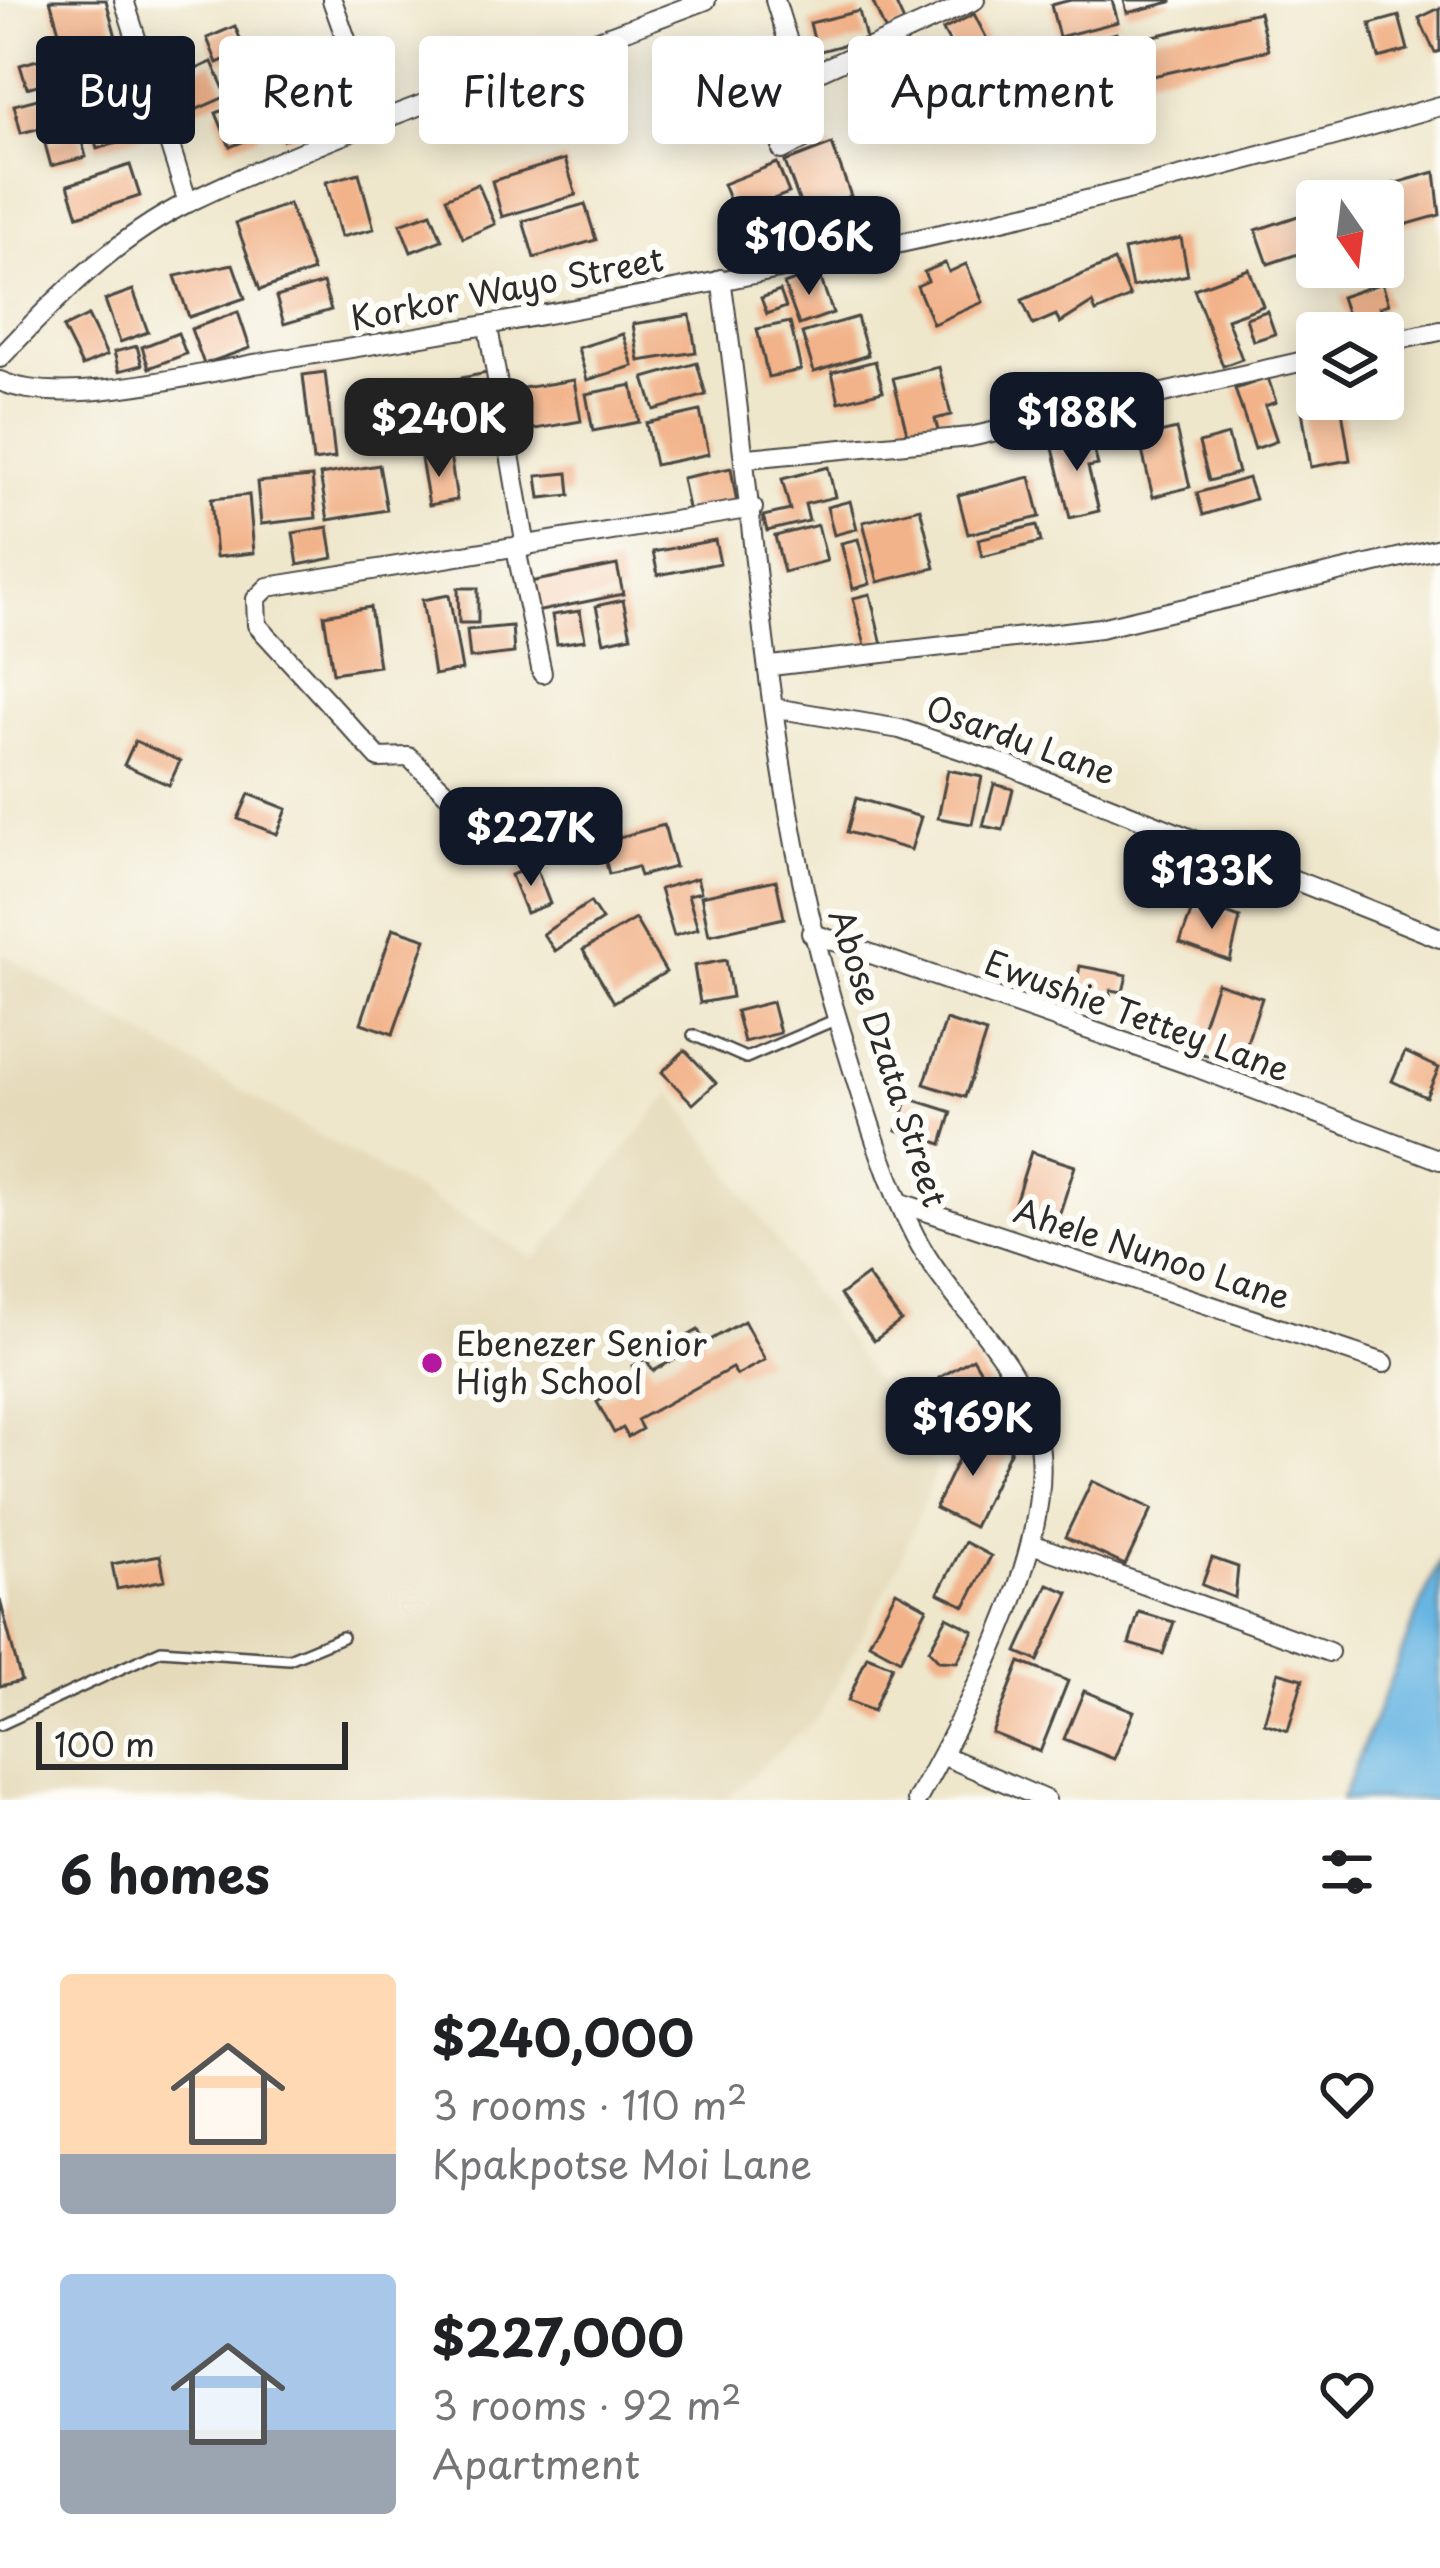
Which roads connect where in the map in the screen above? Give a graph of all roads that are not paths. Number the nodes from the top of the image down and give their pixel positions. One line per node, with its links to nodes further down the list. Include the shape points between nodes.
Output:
1 (124, 0): 14 (street)
2 (332, 0): 6 (street)
3 (706, 0): 10 (street)
4 (775, 0): 7 (street)
5 (975, 0): 8 (street)
6 (345, 36)
7 (786, 36)
8 (824, 69)
9 (1440, 106): 15 (street, Korkor Wayo Street, via 1268,155)
10 (395, 116)
11 (326, 144): 14 (street)
12 (792, 144): 13 (street)
13 (782, 149)
14 (188, 202): 19 (street, via 112,253)
15 (721, 278): 16 (street, Korkor Wayo Street); 22 (street, Abose Dzata Street)
16 (488, 327): 21 (street, Korkor Wayo Street, via 78,393); 24 (street)
17 (1440, 331): 18 (street)
18 (1404, 339)
19 (0, 358)
20 (1296, 363): 22 (street, via 970,437)
21 (0, 381)
22 (748, 458): 23 (street, Abose Dzata Street)
23 (753, 508): 24 (street); 26 (street, Abose Dzata Street)
24 (521, 548): 27 (street); 29 (street, via 268,587 256,599 257,625 379,758 409,757)
25 (1440, 548): 26 (street, via 1100,628)
26 (771, 666): 28 (street, Abose Dzata Street)
27 (542, 673)
28 (774, 708): 30 (street, Abose Dzata Street); 31 (street, Osardu Lane, via 900,729 1001,763)
29 (457, 803)
30 (811, 933): 32 (street, Abose Dzata Street); 34 (street, Ewushie Tettey Lane)
31 (1440, 938)
32 (837, 1019): 33 (lane, via 746,1058); 35 (street, Abose Dzata Street)
33 (694, 1036)
34 (1440, 1160)
35 (901, 1203): 36 (street, Ahele Nunoo Lane); 37 (street, Abose Dzata Street, via 938,1273 1029,1403 1040,1451)
36 (1384, 1363)
37 (1032, 1544): 39 (street); 41 (street, Abose Dzata Street)
38 (342, 1637): 40 (lane, via 269,1660 161,1650)
39 (1329, 1652)
40 (0, 1725)
41 (942, 1755): 42 (street, Abose Dzata Street); 43 (street)
42 (917, 1800)
43 (1046, 1800)

